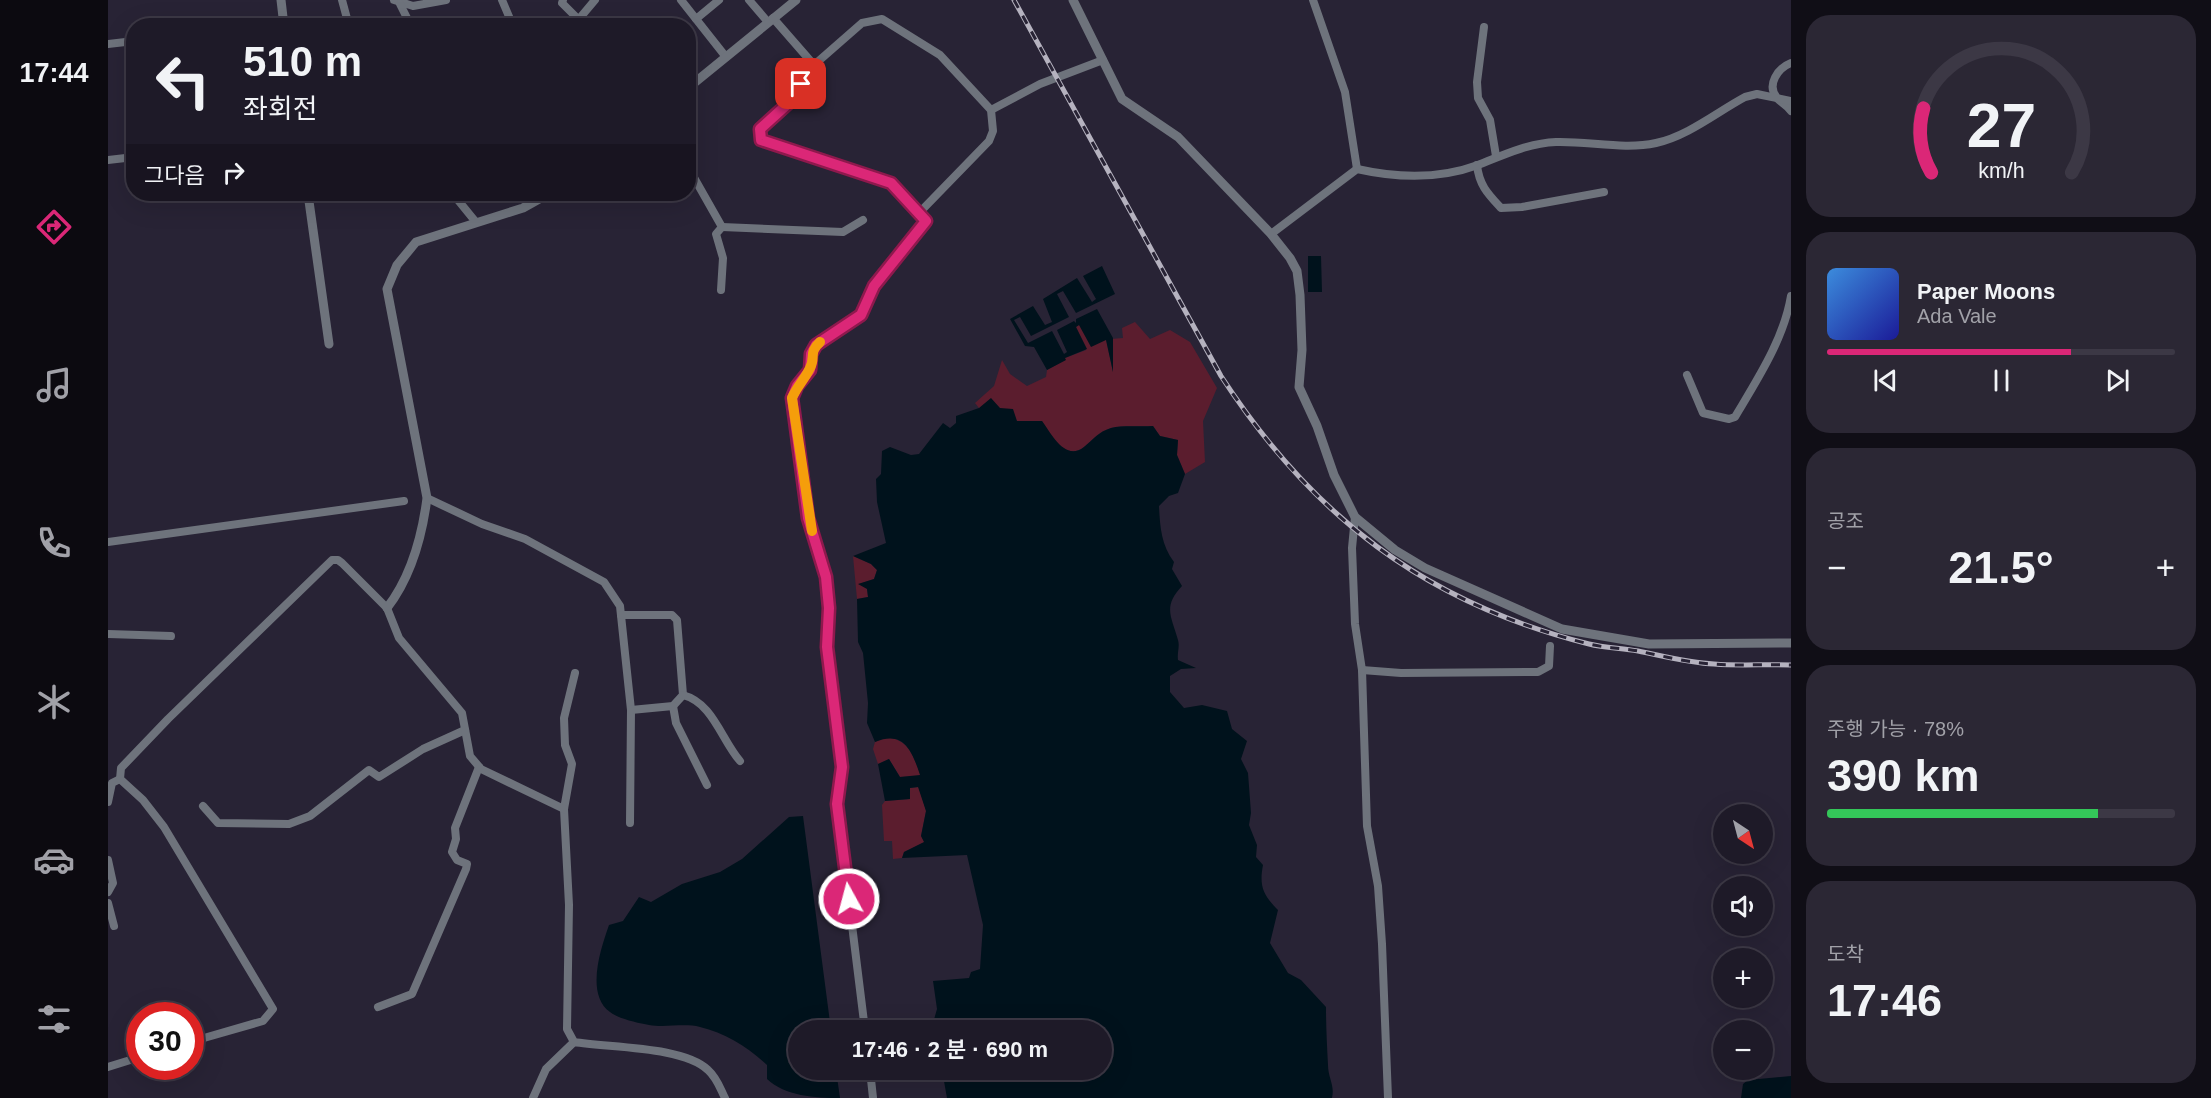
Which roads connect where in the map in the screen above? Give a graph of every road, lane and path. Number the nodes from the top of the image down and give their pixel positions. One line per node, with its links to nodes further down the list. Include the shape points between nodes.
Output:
1 (281, 0): 14 (street)
2 (342, 0): 15 (street)
3 (446, 0): 13 (street, via 413,6)
4 (502, 0): 17 (street)
5 (563, 0): 18 (street)
6 (595, 0): 19 (street)
7 (681, 0): 20 (street)
8 (719, 0): 21 (street)
9 (749, 0): 22 (street)
10 (1073, 0): 27 (street)
11 (1313, 0): 39 (street, via 1345,92)
12 (792, 1): 22 (street)
13 (397, 2): 16 (street)
14 (283, 18)
15 (347, 18)
16 (406, 18)
17 (510, 18)
18 (578, 18)
19 (584, 18)
20 (695, 18)
21 (696, 19): 26 (street)
22 (770, 20): 26 (street); 29 (street)
23 (1484, 27): 35 (street, via 1478,98 1490,120)
24 (126, 42): 25 (street)
25 (108, 44)
26 (726, 57): 30 (street)
27 (1103, 60): 33 (street, via 1040,84); 49 (street, via 1122,99 1178,137)
28 (1791, 63): 31 (street, via 1776,74)
29 (814, 65): 33 (street, via 862,23 882,19 940,55); 45 (street, via 792,100 760,129 761,140 891,183)
30 (696, 81)
31 (1775, 96): 32 (street); 34 (street); 35 (street, via 1745,97 1656,143 1555,142)
32 (1791, 101)
33 (991, 110): 45 (street, via 993,131 989,141)
34 (1791, 111)
35 (1496, 156): 38 (street)
36 (126, 158): 37 (street)
37 (108, 160)
38 (1477, 165): 39 (street, via 1430,176); 41 (street, via 1484,191 1501,208)
39 (1357, 169): 49 (street)
40 (696, 181): 48 (street)
41 (1604, 192)
42 (309, 201): 52 (street)
43 (459, 201): 47 (street)
44 (536, 201): 47 (street)
45 (920, 212): 83 (street, via 926,221 874,286 861,315 816,345 810,370 792,398 808,518 826,577 827,647 842,767 837,804)
46 (863, 220): 48 (street, via 843,232)
47 (476, 221): 54 (street, via 416,242 397,265 387,289)
48 (722, 227): 50 (street, via 716,234 723,258)
49 (1271, 234): 56 (street, via 1297,271 1302,338 1299,387 1334,476)
50 (721, 290)
51 (1791, 296): 53 (street, via 1760,374 1735,417 1703,413)
52 (330, 344)
53 (1687, 375)
54 (427, 498): 58 (street, via 424,522 408,572); 59 (street, via 525,539 604,582 614,593)
55 (404, 501): 57 (street)
56 (1355, 517): 62 (street, via 1395,550 1425,568 1562,629 1649,644); 64 (street, via 1355,624)
57 (108, 542)
58 (387, 608): 69 (street, via 399,638 462,713); 72 (street, via 338,560 332,561 168,719)
59 (621, 615): 66 (street, via 672,615 677,620); 68 (street)
60 (108, 634): 61 (street)
61 (171, 636)
62 (1791, 643)
63 (1550, 646): 64 (street, via 1549,666 1538,672)
64 (1362, 670): 92 (street, via 1367,826 1378,886)
65 (575, 673): 76 (street, via 564,718 565,745 572,764)
66 (683, 695): 67 (street); 70 (street, via 704,705)
67 (673, 706): 68 (street); 73 (street, via 676,723)
68 (631, 710): 77 (street)
69 (465, 730): 71 (street, via 470,756); 75 (street, via 423,749 379,777 369,770 310,816 289,824 218,823)
70 (740, 761)
71 (479, 767): 76 (street); 82 (street, via 455,828 452,852 466,864 466,869 411,994)
72 (113, 781): 74 (street); 84 (street, via 143,800 164,827 273,1009 263,1021)
73 (707, 785)
74 (108, 802)
75 (203, 806)
76 (564, 809): 85 (street, via 569,905 567,1029)
77 (630, 824)
78 (108, 860): 79 (street, via 113,883)
79 (108, 892)
80 (108, 903): 81 (street)
81 (114, 926)
82 (378, 1007)
83 (864, 1020)
84 (204, 1038)
85 (574, 1042): 89 (street, via 546,1069); 90 (street, via 650,1050 695,1062 717,1081)
86 (126, 1061): 87 (street)
87 (108, 1066)
88 (871, 1080): 91 (street)
89 (533, 1098)
90 (725, 1098)
91 (873, 1098)
92 (1388, 1098)

